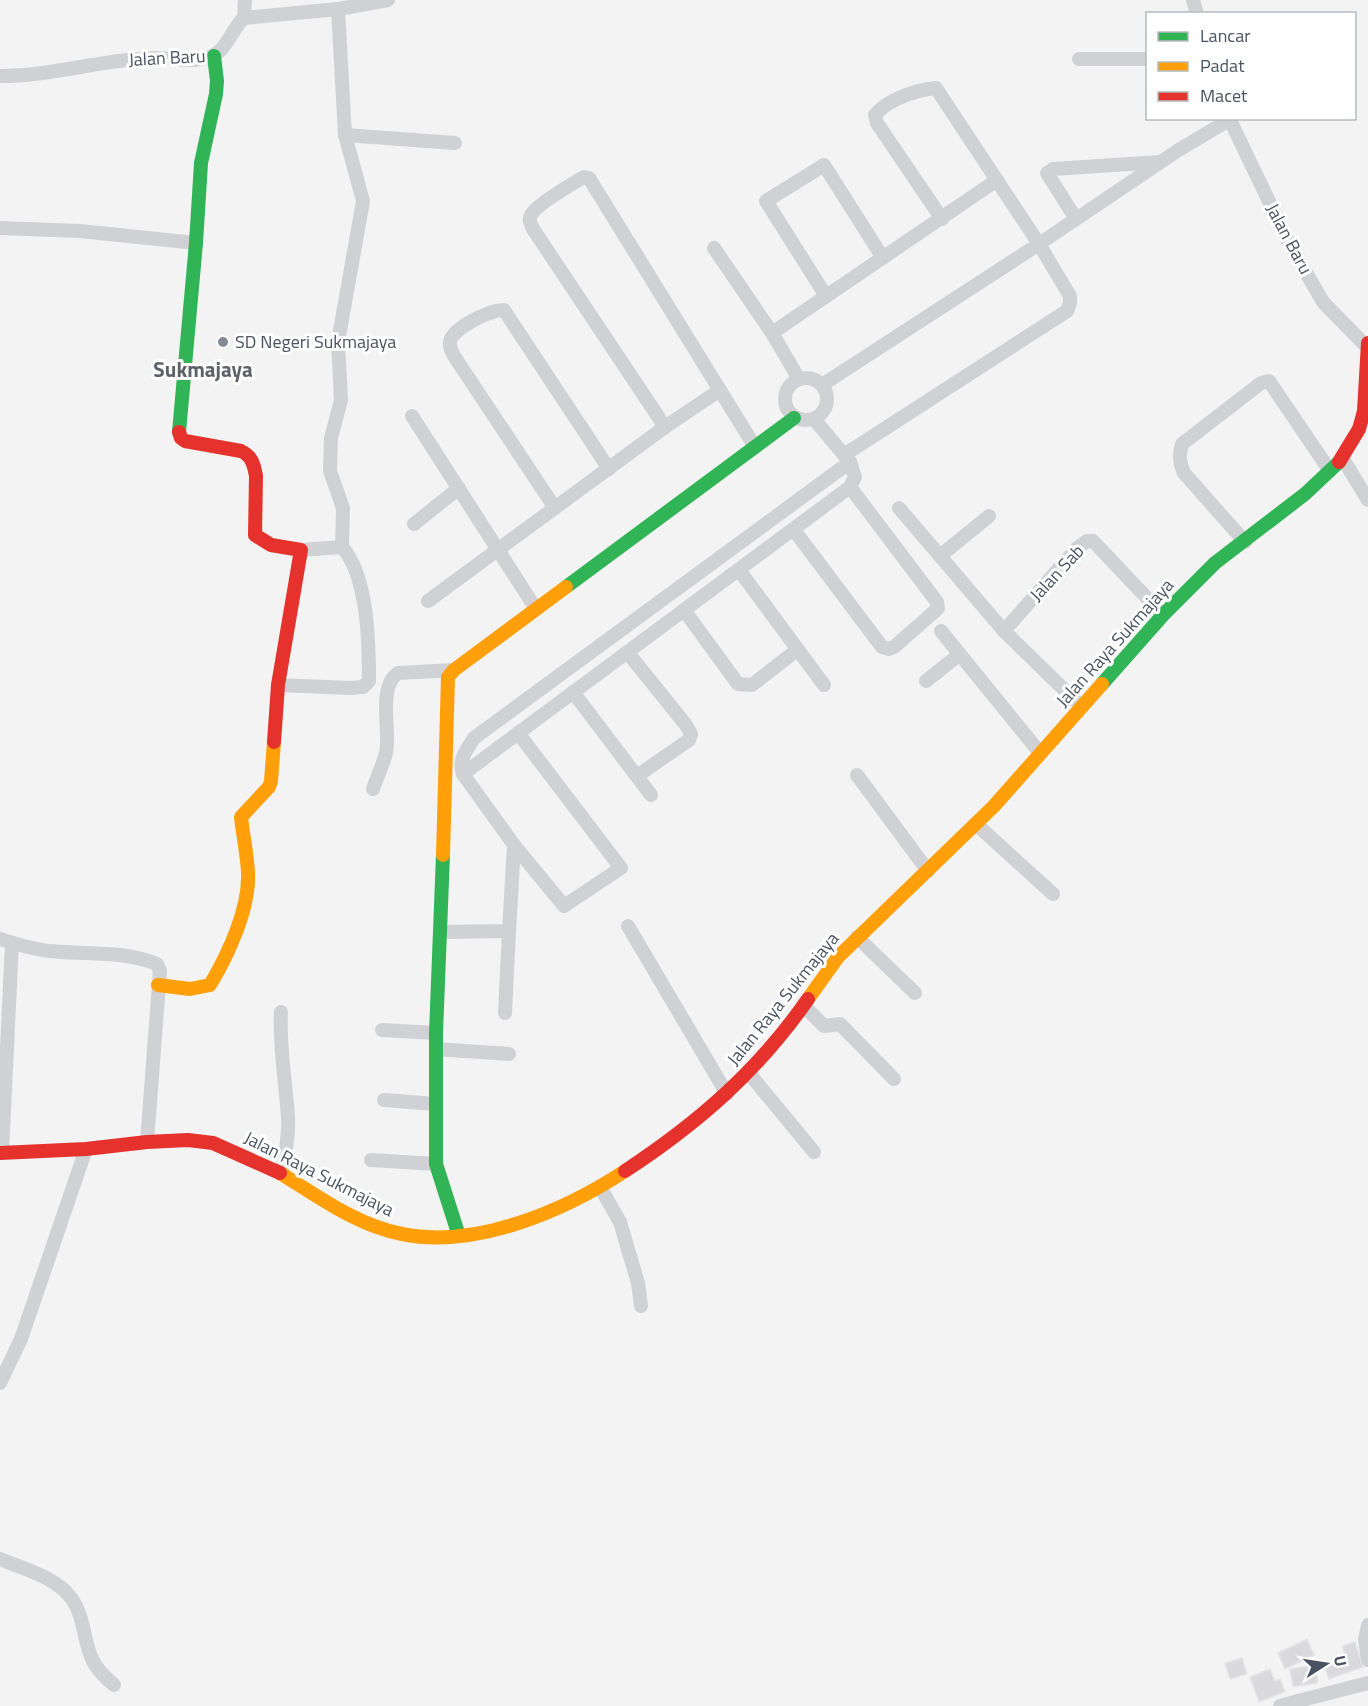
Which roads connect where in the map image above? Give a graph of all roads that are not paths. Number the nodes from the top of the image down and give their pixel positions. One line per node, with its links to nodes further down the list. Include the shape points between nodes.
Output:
1 (245, 0): 4 (street)
2 (388, 0): 3 (street)
3 (338, 9): 4 (street); 11 (street)
4 (244, 18): 5 (street, Jalan Baru)
5 (214, 56): 8 (street, Jalan Baru, via 194,60 128,60); 18 (street, via 216,94 201,163)
6 (1080, 59): 7 (street)
7 (1146, 59)
8 (0, 76)
9 (1227, 120): 13 (street)
10 (1229, 120): 24 (street, Jalan Baru, via 1288,242 1323,302)
11 (345, 135): 12 (street); 46 (street, via 363,201 338,342 341,400 330,445 330,471 343,508)
12 (456, 143)
13 (1161, 162): 16 (street); 16 (street, via 1053,169 1047,173)
14 (997, 180): 15 (street); 15 (street, via 936,88 882,106 875,115 877,123); 19 (street)
15 (942, 219): 21 (street)
16 (1077, 219): 19 (street)
17 (0, 228): 18 (street, via 80,231)
18 (196, 243): 48 (street, via 178,429 181,438 249,455 255,487 255,535 276,548)
19 (1039, 244): 26 (street); 33 (street, via 1070,296 1066,311)
20 (714, 248): 23 (street)
21 (883, 258): 22 (street); 22 (street, via 824,165 766,201)
22 (826, 296): 23 (street)
23 (772, 333): 25 (street)
24 (1367, 345): 34 (street, Jalan Raya Sukmajaya, via 1364,411)
25 (799, 379): 26 (street, via 812,378); 29 (street, via 789,385 784,396 786,409)
26 (822, 385): 30 (street, via 827,402)
27 (720, 390): 31 (street); 31 (street, via 589,178 563,189 532,213 533,229); 32 (street)
28 (412, 416): 38 (street)
29 (794, 418): 30 (street); 32 (street)
30 (814, 419): 33 (street)
31 (665, 427): 35 (street)
32 (755, 447): 52 (street)
33 (847, 458): 37 (street, via 855,477); 68 (street, via 474,738 461,759)
34 (1343, 459): 36 (street, Jalan Raya Sukmajaya); 39 (street)
35 (609, 469): 40 (street); 40 (street, via 504,310 485,314 455,332 449,345 454,356)
36 (1330, 471): 45 (street, Jalan Raya Sukmajaya); 45 (street, via 1269,381 1261,383 1182,444 1180,465 1184,473)
37 (850, 487): 44 (street); 44 (street, via 937,602 938,608 894,647 882,647)
38 (459, 488): 43 (street); 47 (street)
39 (1368, 500)
40 (555, 508): 47 (street)
41 (899, 508): 49 (street)
42 (989, 516): 49 (street)
43 (414, 524)
44 (795, 530): 50 (street)
45 (1245, 542): 54 (street, Jalan Raya Sukmajaya, via 1215,563)
46 (342, 547): 48 (street); 62 (street, via 356,569 366,611 369,681 363,687 350,688)
47 (498, 549): 51 (street); 52 (street)
48 (301, 550): 62 (street)
49 (940, 556): 56 (street)
50 (739, 570): 53 (street); 57 (street)
51 (428, 601)
52 (536, 609): 60 (street)
53 (684, 610): 57 (street, via 738,684 752,685); 58 (street)
54 (1163, 615): 56 (street, Jalan Sab, via 1093,542 1087,541); 65 (street, Jalan Raya Sukmajaya)
55 (941, 631): 59 (street)
56 (1004, 631): 65 (street)
57 (797, 650): 63 (street)
58 (628, 653): 64 (street); 70 (street, via 691,734 689,740)
59 (960, 654): 61 (street); 67 (street)
60 (454, 670): 71 (street, via 398,673 392,677 387,688 386,752); 79 (street, via 447,687)
61 (926, 681)
62 (278, 685): 82 (street, via 271,781 267,791 241,817 248,874 244,909 210,985 190,989)
63 (824, 685)
64 (573, 692): 66 (street); 70 (street)
65 (1082, 707): 67 (street, Jalan Raya Sukmajaya)
66 (518, 733): 68 (street); 74 (street, via 621,868 564,906)
67 (1040, 753): 73 (street, Jalan Raya Sukmajaya)
68 (463, 774): 74 (street)
69 (857, 775): 75 (street)
70 (637, 776): 72 (street)
71 (373, 789)
72 (651, 795)
73 (976, 824): 75 (street, Jalan Raya Sukmajaya); 76 (street)
74 (514, 845): 78 (street)
75 (928, 871): 80 (street, Jalan Raya Sukmajaya)
76 (1053, 894)
77 (628, 926): 93 (street)
78 (509, 931): 79 (street); 86 (street)
79 (441, 932): 88 (street)
80 (857, 937): 83 (street); 84 (street, Jalan Raya Sukmajaya)
81 (6, 941): 82 (street, via 49,951 105,952 147,960 157,964); 99 (street)
82 (158, 985): 96 (street)
83 (915, 993)
84 (804, 1006): 91 (street, Jalan Raya Sukmajaya); 92 (street, via 824,1026 840,1024)
85 (280, 1012): 102 (street, via 288,1119)
86 (505, 1013)
87 (382, 1030): 88 (street)
88 (436, 1033): 89 (street)
89 (436, 1048): 90 (street); 95 (street)
90 (509, 1054)
91 (748, 1072): 93 (street, Jalan Raya Sukmajaya); 98 (street)
92 (894, 1079)
93 (727, 1094): 103 (street, Jalan Raya Sukmajaya, via 655,1151)
94 (384, 1100): 95 (street)
95 (435, 1104): 101 (street)
96 (147, 1142): 97 (street, Jalan Raya Sukmajaya); 102 (street, Jalan Raya Sukmajaya, via 213,1143)
97 (86, 1149): 99 (street, Jalan Raya Sukmajaya); 106 (street, via 21,1339)
98 (814, 1152)
99 (1, 1153)
100 (371, 1160): 101 (street)
101 (436, 1164): 104 (street)
102 (281, 1174): 104 (street, Jalan Raya Sukmajaya, via 373,1225 429,1238)
103 (600, 1187): 104 (street, Jalan Raya Sukmajaya, via 534,1218); 105 (street, via 620,1222)
104 (459, 1236)
105 (641, 1306)
106 (0, 1383)
107 (0, 1559): 111 (street, via 44,1576 72,1599 93,1662)
108 (1368, 1625): 109 (street)
109 (1368, 1660)
110 (1368, 1683): 112 (street)
111 (114, 1685)
112 (1299, 1703): 113 (street)
113 (1280, 1706)

